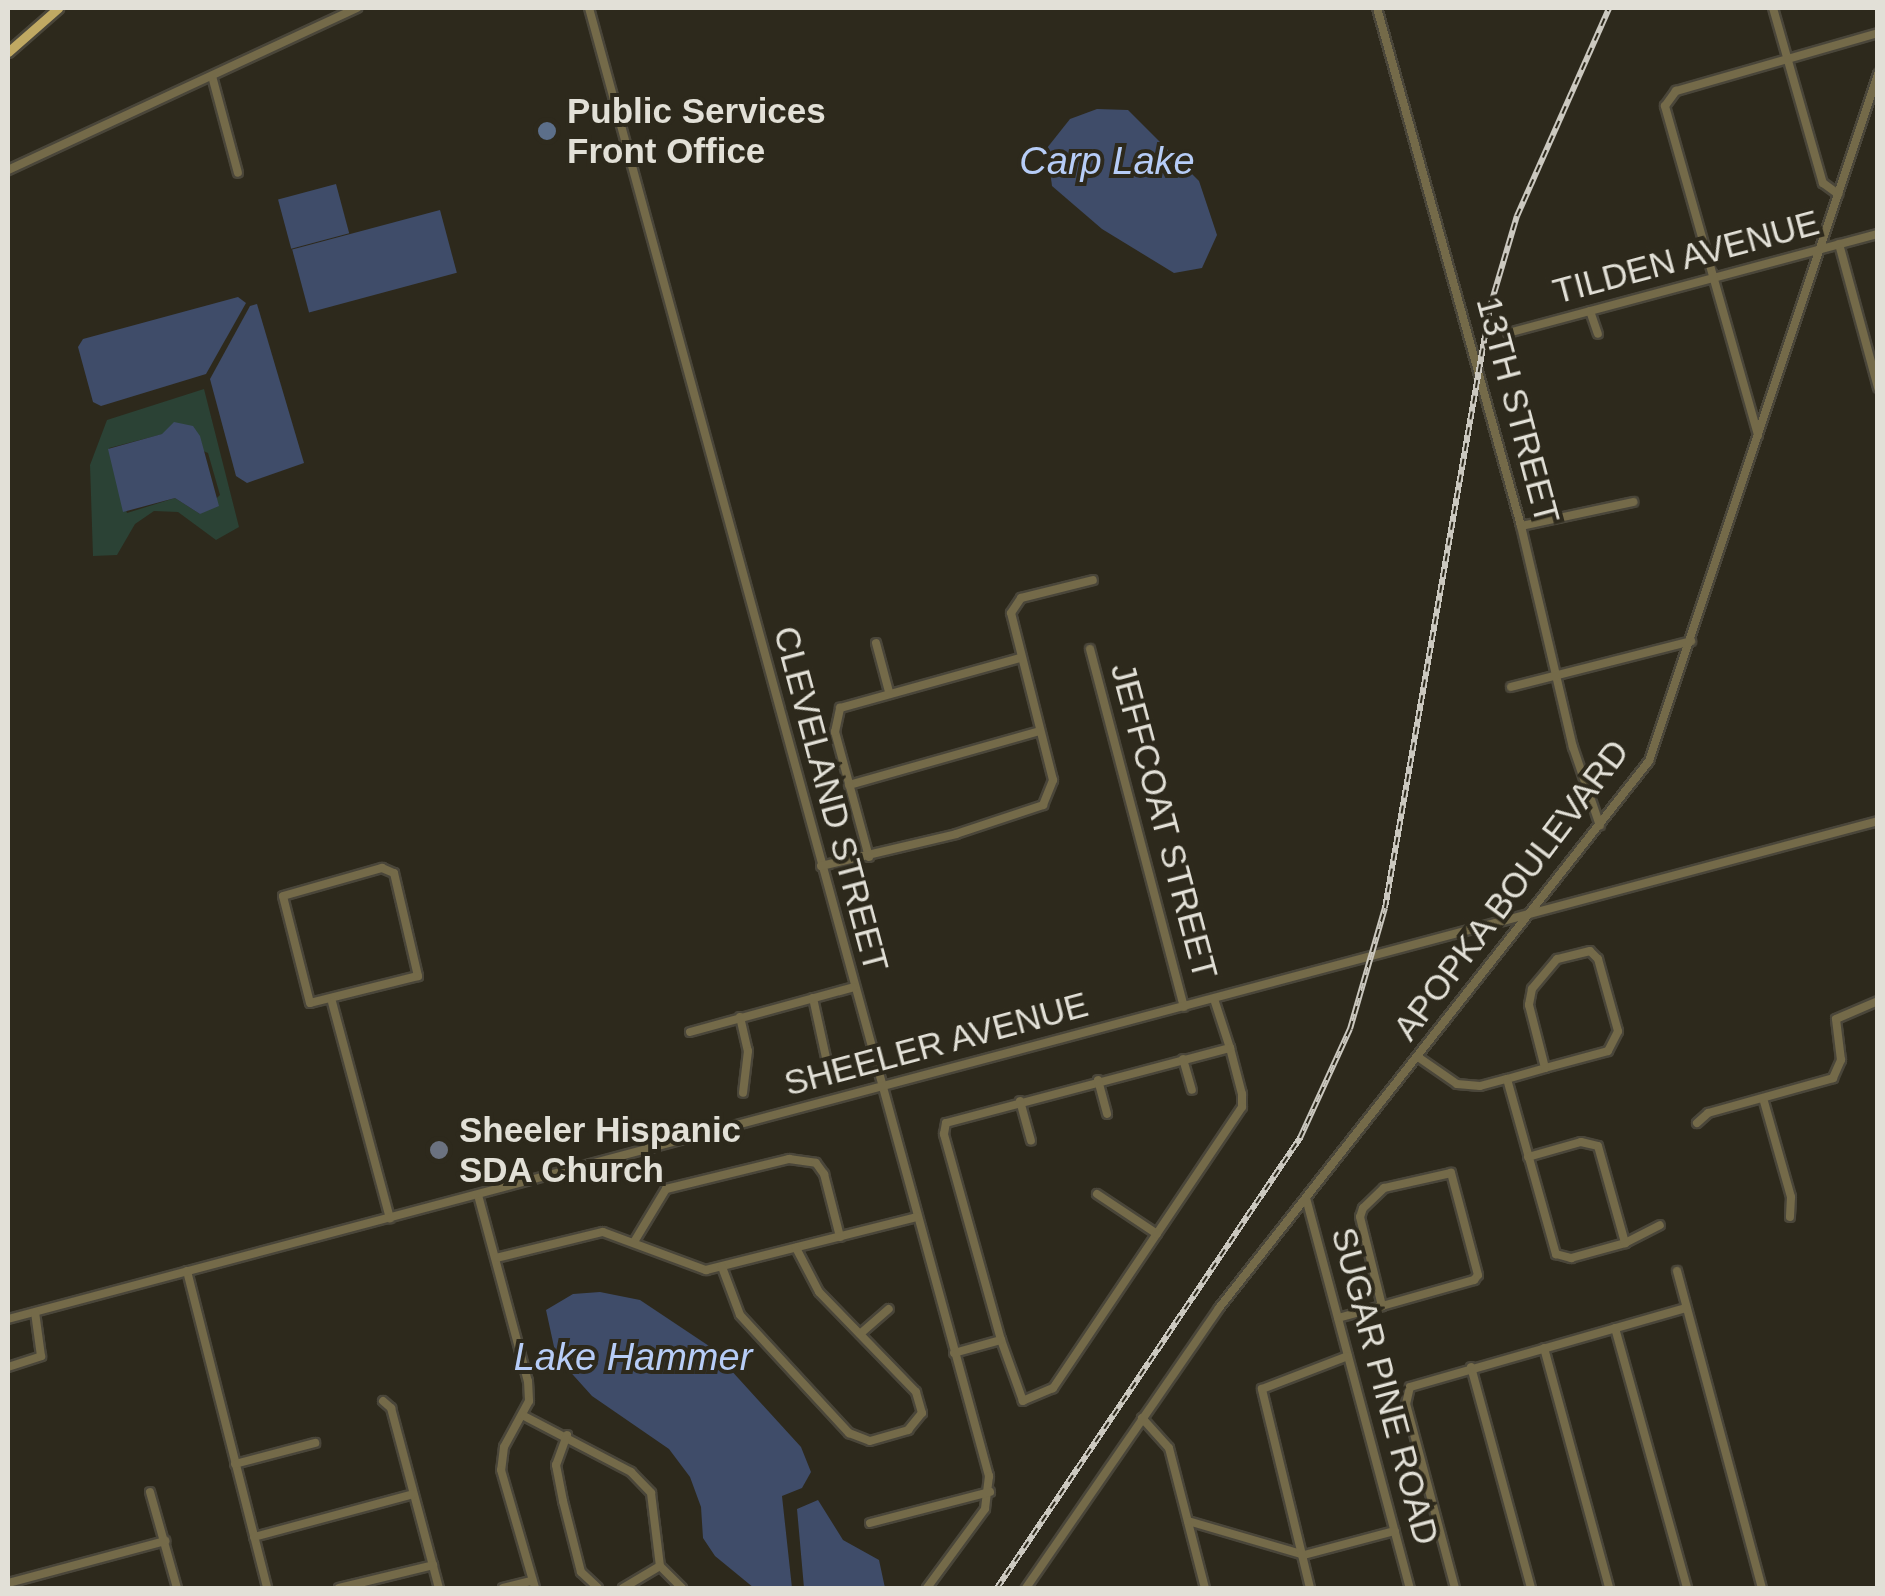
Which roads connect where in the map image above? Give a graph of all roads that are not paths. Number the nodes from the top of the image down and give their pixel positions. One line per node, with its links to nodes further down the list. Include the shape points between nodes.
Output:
1 (58, 8): 7 (main road)
2 (357, 8): 10 (street)
3 (588, 8): 40 (street, CLEVELAND STREET)
4 (1377, 8): 26 (street, 13TH STREET)
5 (1774, 8): 8 (street)
6 (1878, 33): 8 (street)
7 (8, 52)
8 (1788, 59): 13 (street, via 1824,186); 17 (street, via 1667,98 1666,115)
9 (1878, 74): 13 (street, APOPKA BOULEVARD)
10 (212, 76): 11 (street); 12 (street)
11 (8, 170)
12 (238, 173)
13 (1838, 194): 16 (street, APOPKA BOULEVARD)
14 (1878, 234): 15 (street, TILDEN AVENUE)
15 (1839, 244): 16 (street, TILDEN AVENUE); 22 (street)
16 (1820, 248): 17 (street, TILDEN AVENUE); 24 (street, APOPKA BOULEVARD)
17 (1714, 278): 18 (street, TILDEN AVENUE); 24 (street)
18 (1590, 311): 19 (street, TILDEN AVENUE); 20 (street)
19 (1508, 334)
20 (1598, 334)
21 (1878, 338): 22 (street)
22 (1865, 342): 23 (street)
23 (1878, 388)
24 (1758, 436): 28 (street, APOPKA BOULEVARD)
25 (1633, 502): 26 (street)
26 (1521, 526): 32 (street, 13TH STREET)
27 (1093, 580): 31 (street, via 1014,604 1011,624)
28 (1691, 641): 32 (street); 38 (street, APOPKA BOULEVARD, via 1649,761)
29 (876, 642): 34 (street)
30 (1090, 650): 47 (street, JEFFCOAT STREET)
31 (1020, 658): 34 (street); 35 (street)
32 (1560, 677): 33 (street); 38 (street, 13TH STREET, via 1579,768)
33 (1510, 687)
34 (889, 692): 36 (street, via 847,703 834,716)
35 (1040, 731): 36 (street); 39 (street, via 1054,780 1043,805)
36 (849, 785): 39 (street)
37 (1878, 822): 41 (street, SHEELER AVENUE)
38 (1600, 826): 41 (street, APOPKA BOULEVARD)
39 (869, 857): 40 (street)
40 (821, 866): 42 (street, CLEVELAND STREET)
41 (1531, 915): 44 (street, SHEELER AVENUE); 51 (street, APOPKA BOULEVARD)
42 (854, 987): 43 (street); 57 (street, CLEVELAND STREET)
43 (813, 998): 48 (street); 53 (street)
44 (1214, 998): 47 (street, SHEELER AVENUE); 50 (street)
45 (1878, 1001): 60 (street, via 1836,1019 1840,1060 1833,1078)
46 (332, 1002): 46 (street, via 418,976 390,869 283,896 307,997); 71 (street)
47 (1184, 1007): 57 (street, SHEELER AVENUE)
48 (740, 1017): 49 (street); 59 (street, via 748,1051)
49 (690, 1032)
50 (1230, 1048): 52 (street); 73 (street, via 1242,1108)
51 (1418, 1057): 55 (street, via 1456,1084); 68 (street, APOPKA BOULEVARD)
52 (1184, 1059): 56 (street); 58 (street)
53 (828, 1067)
54 (1545, 1068): 54 (street, via 1529,1005 1532,989 1557,959 1590,951 1598,958 1618,1040 1608,1051); 55 (street)
55 (1507, 1079): 65 (street)
56 (1098, 1080): 61 (street); 62 (street)
57 (880, 1086): 67 (street, SHEELER AVENUE); 69 (street, CLEVELAND STREET)
58 (1192, 1090)
59 (743, 1092)
60 (1764, 1098): 63 (street, via 1708,1113); 70 (street, via 1791,1197)
61 (1020, 1101): 64 (street); 90 (street, via 955,1116 944,1134)
62 (1107, 1114)
63 (1698, 1123)
64 (1031, 1140)
65 (1528, 1157): 76 (street, via 1556,1254 1571,1258); 76 (street, via 1582,1142 1598,1146)
66 (1097, 1194): 73 (street)
67 (478, 1195): 71 (street, SHEELER AVENUE); 78 (street)
68 (1306, 1198): 86 (street, SUGAR PINE ROAD); 98 (street, APOPKA BOULEVARD)
69 (917, 1216): 74 (street); 92 (street, CLEVELAND STREET)
70 (1790, 1217)
71 (390, 1218): 80 (street, SHEELER AVENUE)
72 (1660, 1224): 76 (street)
73 (1157, 1234): 90 (street, via 1046,1395 1023,1400 1016,1394)
74 (840, 1237): 75 (street, via 824,1174 816,1163 788,1159 666,1189); 77 (street)
75 (634, 1242): 78 (street, via 586,1234); 79 (street, via 693,1269)
76 (1625, 1244)
77 (796, 1248): 79 (street); 89 (street, via 811,1281)
78 (496, 1258): 97 (street, via 528,1381)
79 (722, 1267): 89 (street, via 740,1315 849,1432 870,1441 908,1430 922,1413 916,1392)
80 (187, 1271): 85 (street, SHEELER AVENUE); 101 (street)
81 (1677, 1271): 83 (street)
82 (1382, 1306): 82 (street, via 1478,1275 1451,1173 1384,1188 1363,1208); 86 (street)
83 (1686, 1308): 88 (street); 132 (street)
84 (889, 1309): 89 (street)
85 (34, 1312): 87 (street, SHEELER AVENUE); 94 (street, via 40,1356)
86 (1338, 1318): 93 (street, SUGAR PINE ROAD)
87 (8, 1319)
88 (1615, 1328): 91 (street); 131 (street)
89 (860, 1334)
90 (1000, 1340): 92 (street)
91 (1544, 1348): 95 (street); 130 (street)
92 (954, 1354): 103 (street, CLEVELAND STREET)
93 (1348, 1356): 107 (street, SUGAR PINE ROAD); 110 (street, via 1270,1381 1262,1398)
94 (8, 1366)
95 (1470, 1367): 128 (street, via 1418,1382 1406,1394); 129 (street)
96 (382, 1401): 104 (street, via 391,1408)
97 (524, 1416): 99 (street); 114 (street, via 504,1447 501,1470)
98 (1142, 1418): 105 (street, via 1169,1448); 124 (street, APOPKA BOULEVARD)
99 (567, 1435): 112 (street, via 631,1472 651,1493); 120 (street, via 556,1466 563,1501 581,1572)
100 (315, 1443): 101 (street)
101 (235, 1464): 108 (street)
102 (150, 1492): 109 (street)
103 (990, 1492): 106 (street); 123 (street)
104 (414, 1494): 108 (street); 111 (street)
105 (1188, 1521): 110 (street); 125 (street)
106 (870, 1523)
107 (1394, 1531): 110 (street); 127 (street, SUGAR PINE ROAD)
108 (254, 1536): 116 (street)
109 (165, 1542): 113 (street); 115 (street)
110 (1304, 1555): 126 (street)
111 (433, 1564): 117 (street); 118 (street)
112 (660, 1566): 121 (street); 122 (street)
113 (8, 1582)
114 (533, 1585): 119 (street)
115 (177, 1588)
116 (267, 1588)
117 (338, 1588)
118 (439, 1588)
119 (503, 1588)
120 (598, 1588)
121 (623, 1588)
122 (682, 1588)
123 (928, 1588)
124 (1026, 1588)
125 (1205, 1588)
126 (1310, 1588)
127 (1410, 1588)
128 (1455, 1588)
129 (1531, 1588)
130 (1609, 1588)
131 (1687, 1588)
132 (1761, 1588)

